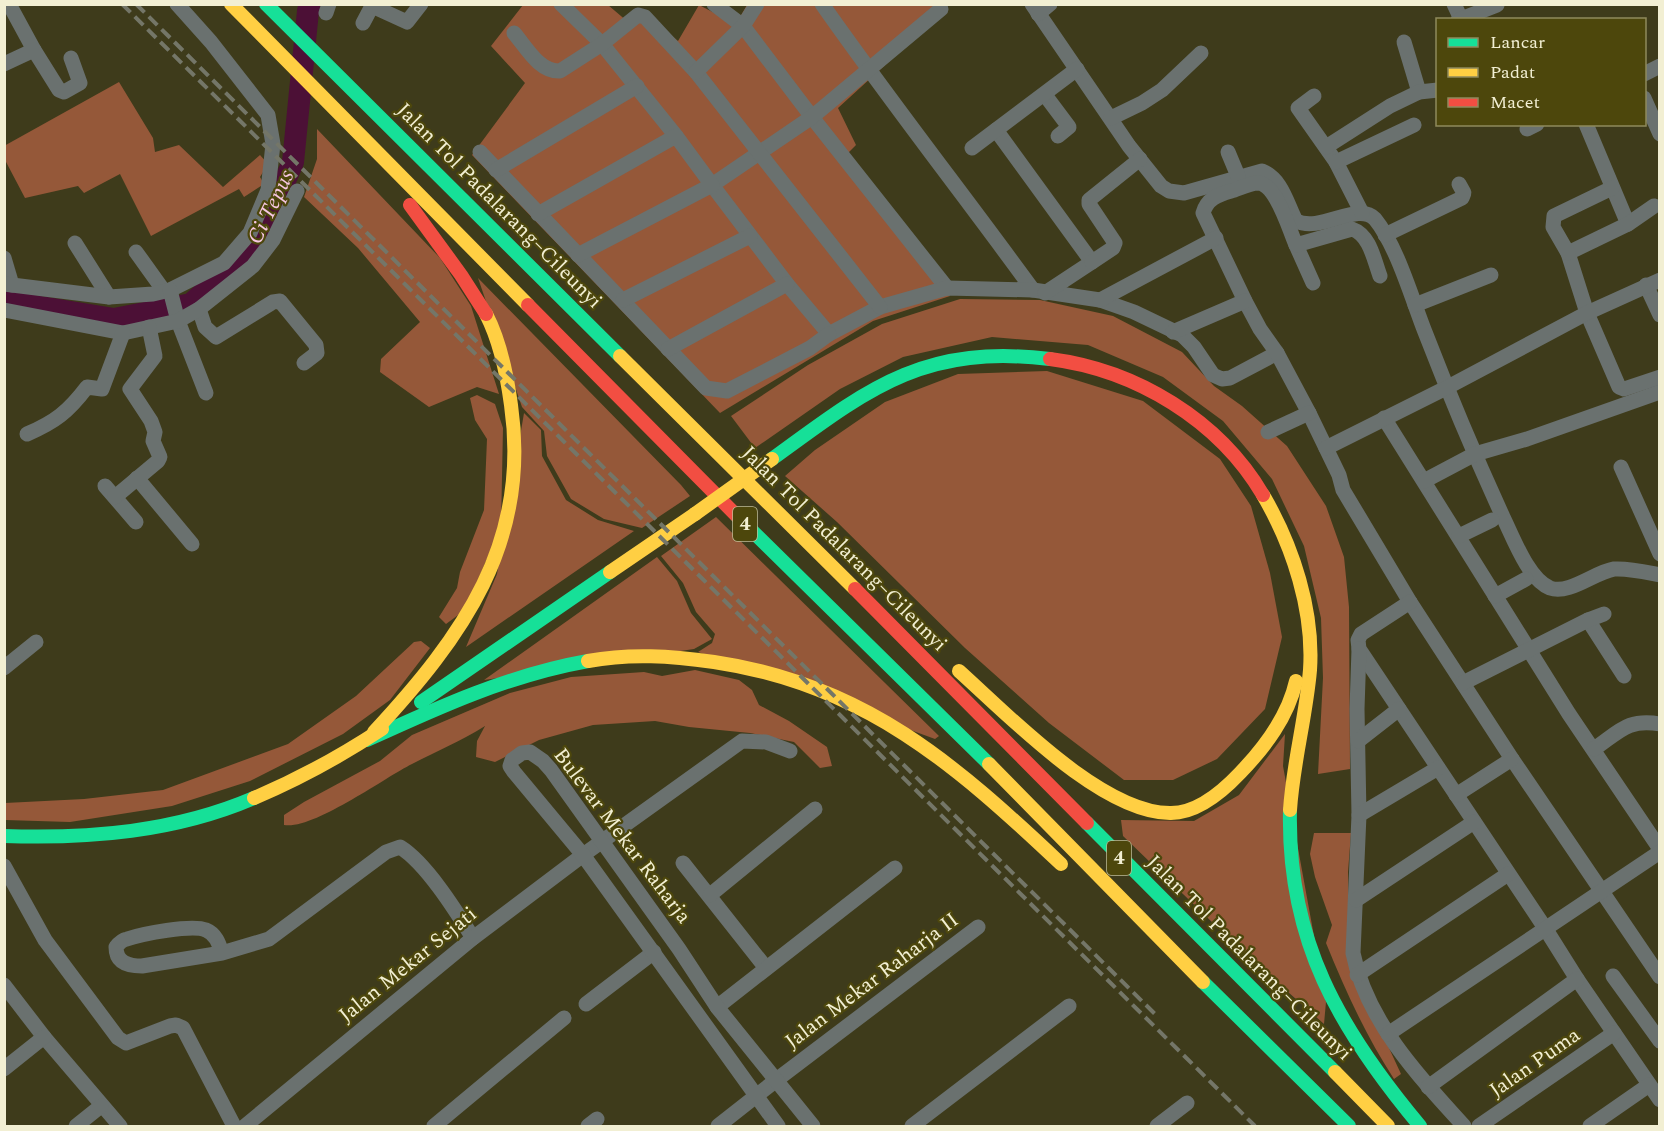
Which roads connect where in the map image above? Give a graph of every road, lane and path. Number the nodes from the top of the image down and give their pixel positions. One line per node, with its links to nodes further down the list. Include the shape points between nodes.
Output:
1 (9, 4): 21 (street)
2 (177, 4): 78 (street, via 268,115 273,144 268,190 250,233 224,262)
3 (266, 4): 117 (highway, Jalan Tol Padalarang–Cileunyi / 4)
4 (421, 4): 10 (street, via 407,22)
5 (561, 4): 20 (street)
6 (714, 4): 17 (street)
7 (757, 4): 17 (street)
8 (822, 4): 26 (street)
9 (1454, 4): 15 (street)
10 (371, 5): 16 (street)
11 (1497, 5): 15 (street)
12 (226, 8): 34 (highway, 4)
13 (1040, 8): 25 (street)
14 (941, 9): 26 (street)
15 (1466, 18)
16 (363, 22)
17 (743, 26): 27 (street); 35 (street)
18 (514, 33): 20 (street, via 543,67 553,71 560,71)
19 (1404, 42): 30 (street)
20 (602, 44): 27 (street, via 642,15); 28 (street)
21 (34, 50): 23 (street, via 61,92 80,83); 24 (street)
22 (1201, 53): 36 (street, via 1162,90)
23 (70, 58)
24 (4, 64)
25 (1077, 69): 31 (street); 36 (street)
26 (868, 71): 35 (street); 77 (street)
27 (696, 72): 47 (street)
28 (637, 86): 41 (street); 50 (street)
29 (1436, 90): 30 (street)
30 (1419, 92): 43 (street)
31 (1045, 94): 39 (street); 42 (street, via 1069,127)
32 (1314, 96): 43 (street, via 1298,108)
33 (1646, 103): 40 (street)
34 (320, 104): 131 (highway, via 414,208 466,281 491,322 514,412 514,482 495,561 472,608 426,675); 157 (highway, 4, via 999,774)
35 (812, 117): 47 (street); 76 (street)
36 (1111, 118): 48 (street)
37 (1414, 125): 49 (street)
38 (1587, 126): 54 (street)
39 (996, 130): 44 (street); 69 (street)
40 (1659, 134)
41 (676, 136): 53 (street); 58 (street)
42 (1058, 136)
43 (1326, 147): 49 (street)
44 (972, 148)
45 (480, 152): 50 (street)
46 (1228, 152): 51 (street)
47 (761, 153): 53 (street); 84 (street)
48 (1140, 159): 51 (street, via 1169,191 1184,193); 69 (street, via 1089,200 1114,243 1113,248)
49 (1336, 162): 57 (street)
50 (496, 170): 58 (street)
51 (1239, 176): 57 (street, via 1260,165 1276,181 1300,223 1328,222)
52 (1459, 184): 61 (street, via 1464,193 1462,198)
53 (712, 185): 60 (street); 67 (street)
54 (1612, 188): 59 (street); 66 (street, via 1554,216 1553,227)
55 (297, 191): 86 (street, via 273,240 253,266)
56 (1654, 206): 59 (street)
57 (1362, 213): 61 (street, via 1371,215)
58 (538, 214): 67 (street)
59 (1628, 224): 66 (street)
60 (750, 236): 75 (street); 80 (street)
61 (1385, 236): 83 (street)
62 (1216, 238): 64 (street, via 1203,213 1205,207 1214,196 1257,183 1269,187 1275,195); 81 (street); 82 (street)
63 (75, 243): 79 (street)
64 (1296, 245): 71 (street, via 1352,229 1366,239); 72 (street)
65 (136, 252): 78 (street)
66 (1568, 253): 87 (street)
67 (578, 255): 80 (street)
68 (4, 258): 74 (street)
69 (1092, 262): 77 (street)
70 (1491, 275): 83 (street)
71 (1380, 276)
72 (1313, 283)
73 (1653, 283): 87 (street); 88 (street)
74 (8, 284): 79 (street)
75 (787, 284): 93 (street); 94 (street)
76 (947, 288): 77 (street); 84 (street)
77 (1039, 291): 81 (street)
78 (169, 294): 79 (street); 89 (street)
79 (109, 297)
80 (623, 300): 94 (street)
81 (1100, 300): 91 (street)
82 (1245, 301): 91 (street); 95 (street)
83 (1414, 305): 98 (street)
84 (880, 307): 93 (street)
85 (4, 309): 92 (street)
86 (199, 309): 89 (street); 96 (street, via 205,327 216,337 280,301 316,345 317,353)
87 (1587, 313): 97 (street, via 1619,387 1624,389); 98 (street)
88 (1659, 315)
89 (177, 319): 90 (street); 100 (street)
90 (148, 327): 92 (street); 108 (street, via 155,356 130,389 151,421 160,457)
91 (1173, 332): 95 (street, via 1194,346 1213,375 1222,379)
92 (123, 333): 104 (street, via 102,389 87,387 71,408)
93 (829, 334): 94 (street, via 728,391 706,388)
94 (668, 349)
95 (1277, 353): 101 (street)
96 (304, 363)
97 (1659, 377)
98 (1446, 388): 102 (street); 106 (street)
99 (1659, 392): 106 (street)
100 (206, 393)
101 (1309, 413): 103 (street); 105 (street)
102 (1384, 418): 105 (street); 109 (street)
103 (1268, 432)
104 (27, 434)
105 (1326, 448): 119 (street, via 1343,490)
106 (1475, 454): 109 (street); 115 (street, via 1516,545 1533,574 1547,587 1564,589 1613,569)
107 (1621, 467): 114 (street)
108 (137, 478): 111 (street, via 110,491); 113 (street)
109 (1424, 481): 112 (street)
110 (1492, 520): 112 (street)
111 (136, 522)
112 (1459, 536): 118 (street)
113 (192, 544)
114 (1659, 554)
115 (1659, 575)
116 (1526, 579): 118 (street)
117 (853, 587): 120 (highway, via 1103,791 1122,801 1168,813 1185,811 1232,783 1284,714 1295,685); 193 (highway, Jalan Tol Padalarang–Cileunyi / 4)
118 (1495, 596): 125 (street)
119 (1410, 602): 124 (street, via 1361,634); 128 (street)
120 (1303, 605): 131 (highway, bridge, via 1283,532 1260,488 1238,458 1204,424 1160,396 1115,375 1070,362 1026,355 989,355 938,362 900,376 851,402); 194 (highway, via 1310,637 1308,684 1293,774 1289,834 1300,917 1349,1031)
121 (1604, 614): 122 (street)
122 (1588, 620): 125 (street); 127 (street)
123 (36, 642): 126 (street)
124 (1359, 649): 129 (street); 132 (street)
125 (1529, 649): 128 (street); 133 (street)
126 (4, 668)
127 (1624, 676)
128 (1463, 683): 135 (street)
129 (1399, 709): 132 (street); 136 (street)
130 (1659, 724): 133 (street, via 1632,723)
131 (367, 740): 141 (highway, via 301,778 242,804 168,826 111,835); 148 (highway, via 463,697 571,665 639,655 729,663 800,682 883,720 925,747 1012,817)
132 (1358, 741): 139 (street)
133 (1594, 749): 143 (street)
134 (790, 751): 142 (street, Jalan Mekar Sejati, via 766,742 742,741)
135 (1512, 759): 137 (street); 151 (street)
136 (1438, 768): 137 (street); 139 (street)
137 (1456, 795): 140 (street)
138 (815, 809): 152 (street)
139 (1359, 815): 153 (street)
140 (1474, 822): 149 (street); 153 (street)
141 (4, 836)
142 (606, 839): 144 (street, Jalan Mekar Sejati); 144 (street, Bulevar Mekar Raharja, via 543,761 530,752 517,756 510,766); 168 (street, Bulevar Mekar Raharja)
143 (1659, 851): 151 (street)
144 (583, 855): 156 (street, Jalan Mekar Sejati); 159 (street, Bulevar Mekar Raharja)
145 (683, 863): 152 (street)
146 (4, 866): 184 (street, via 45,940 118,1038 126,1043 170,1026 183,1029)
147 (895, 868): 160 (street)
148 (1072, 873)
149 (1508, 874): 155 (street); 161 (street)
150 (1090, 887): 157 (highway)
151 (1601, 891): 155 (street); 163 (street)
152 (710, 895): 160 (street)
153 (1356, 900): 161 (street, via 1353,953)
154 (978, 927): 175 (street, Jalan Mekar Raharja II)
155 (1545, 928): 164 (street); 170 (street)
156 (472, 938): 158 (street, via 433,881 400,847 386,852 268,939); 185 (street, Jalan Mekar Sejati)
157 (1169, 948): 192 (highway, 4)
158 (222, 952): 158 (street, via 131,966 118,959 116,947 126,939 196,929 213,935)
159 (654, 952): 166 (street); 178 (street, Bulevar Mekar Raharja)
160 (766, 968): 168 (street)
161 (1357, 975): 170 (street)
162 (1613, 976): 173 (street)
163 (1659, 977)
164 (1577, 979): 171 (street); 177 (street)
165 (4, 985): 172 (street)
166 (585, 1004)
167 (1069, 1006): 190 (street)
168 (717, 1008): 175 (street, Bulevar Mekar Raharja)
169 (564, 1018): 186 (street)
170 (1388, 1034): 177 (street)
171 (1614, 1034): 176 (street); 196 (street, Jalan Puma)
172 (44, 1037): 174 (street); 181 (street)
173 (1659, 1041)
174 (4, 1069)
175 (775, 1081): 178 (street, Jalan Mekar Raharja II); 189 (street, Bulevar Mekar Raharja)
176 (1649, 1085): 179 (street); 197 (street)
177 (1428, 1087): 195 (street)
178 (755, 1097): 187 (street, Jalan Mekar Raharja II); 188 (street, Bulevar Mekar Raharja)
179 (1659, 1100)
180 (1187, 1103): 191 (street)
181 (102, 1106): 182 (street); 183 (street)
182 (75, 1126)
183 (120, 1126)
184 (234, 1126)
185 (245, 1126)
186 (434, 1126)
187 (718, 1126)
188 (778, 1126)
189 (813, 1126)
190 (912, 1126)
191 (1157, 1126)
192 (1349, 1126)
193 (1388, 1126)
194 (1420, 1126)
195 (1464, 1126)
196 (1479, 1126)
197 (1590, 1126)

